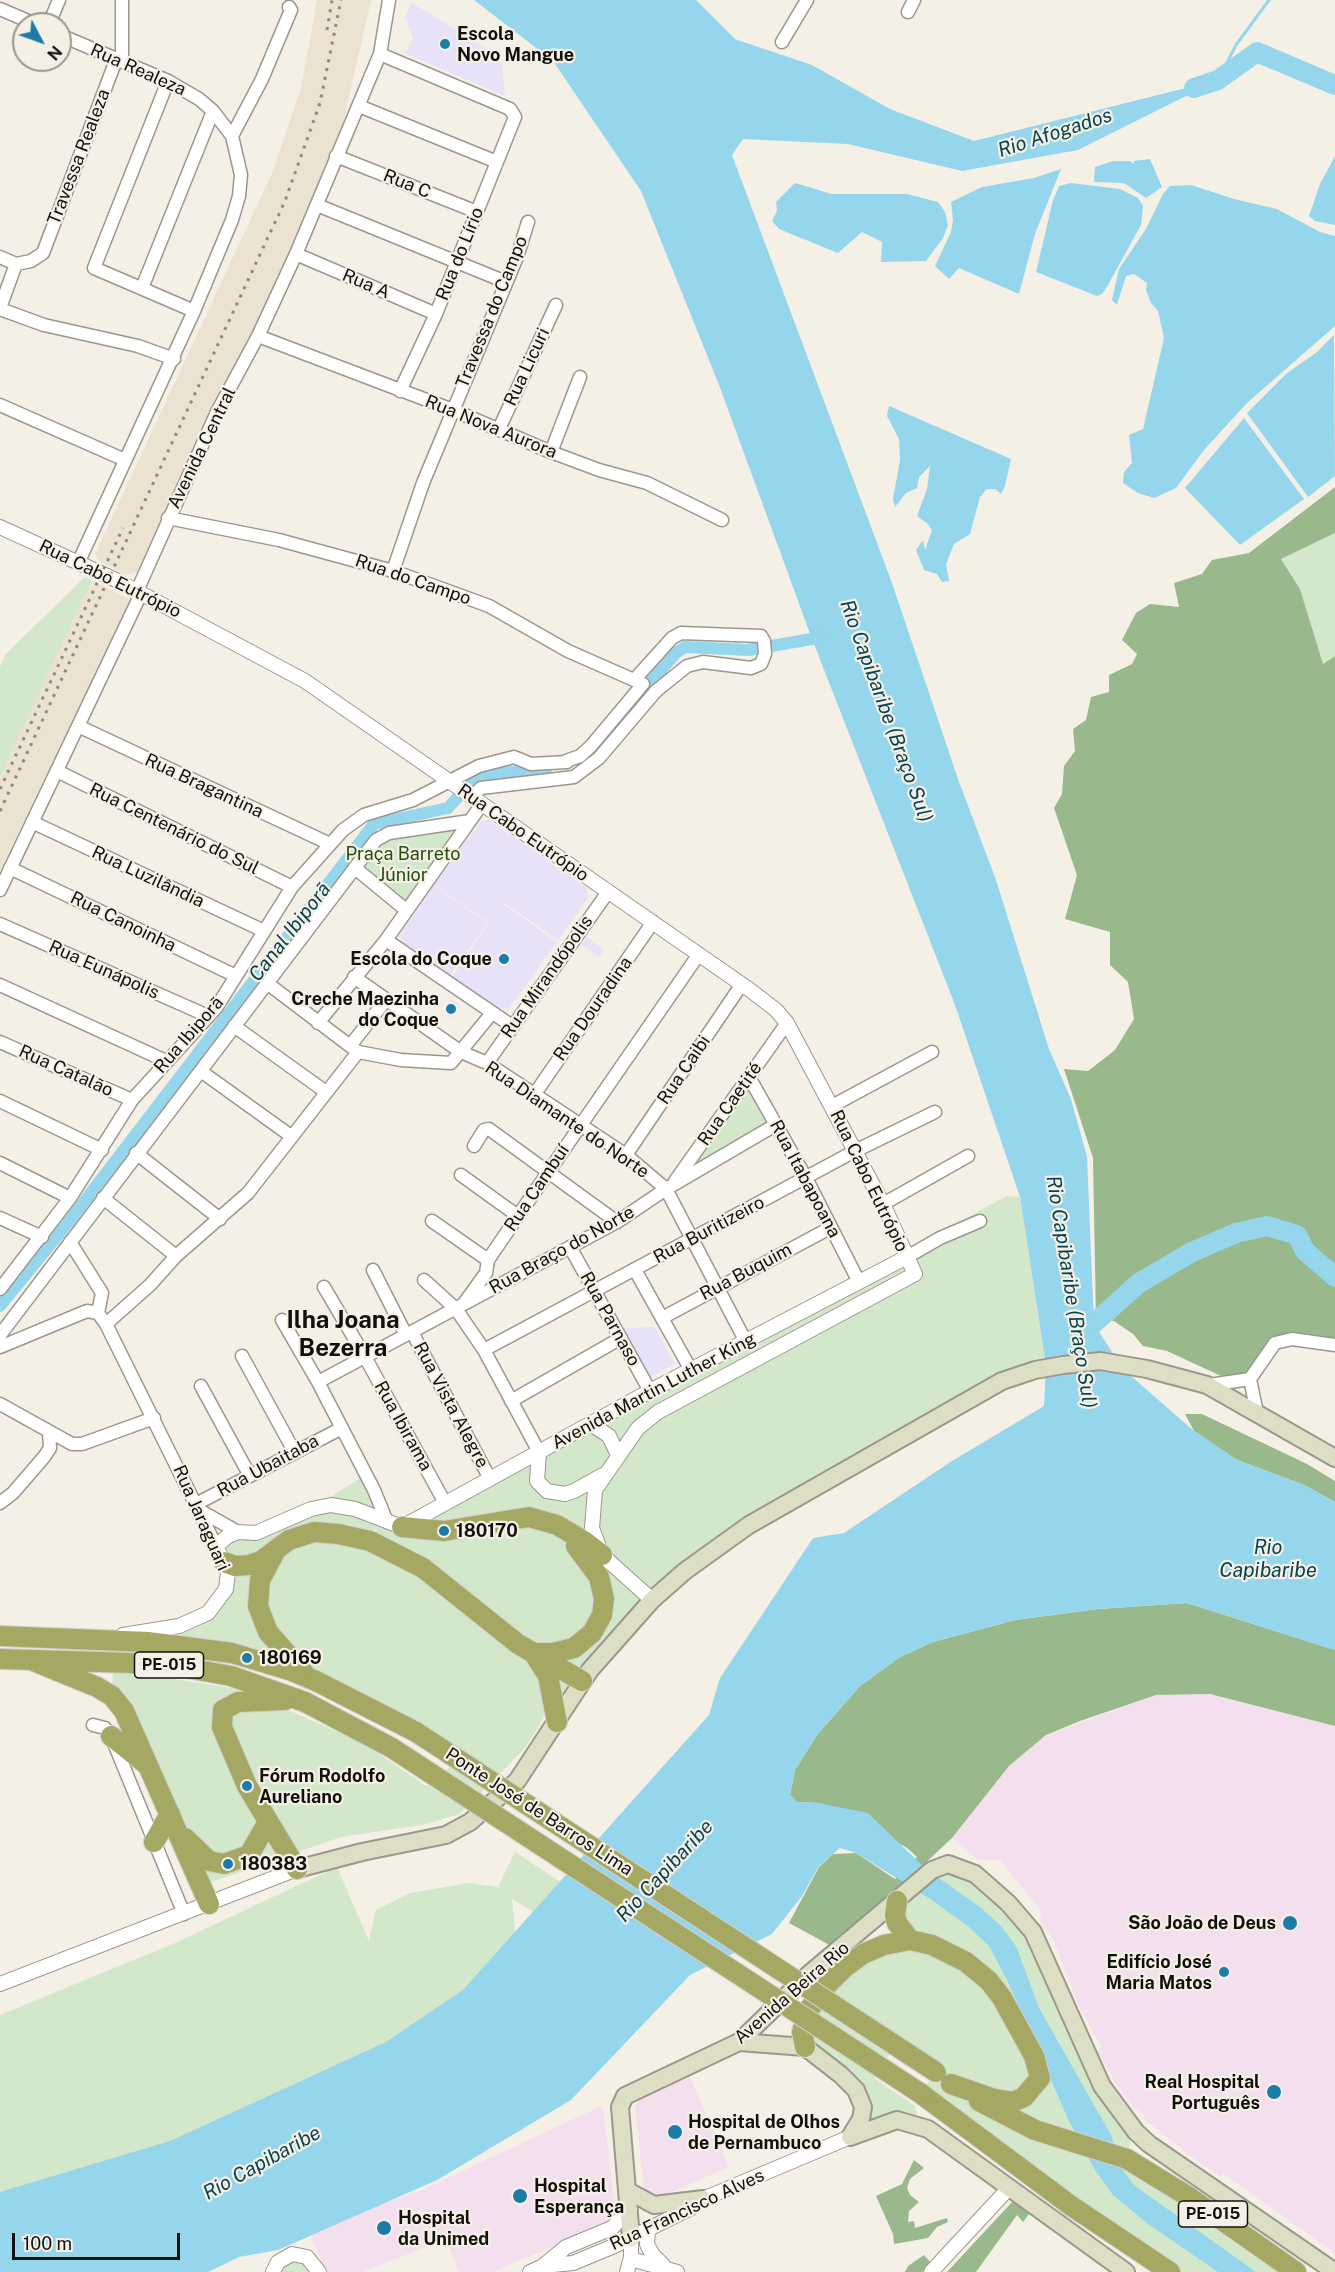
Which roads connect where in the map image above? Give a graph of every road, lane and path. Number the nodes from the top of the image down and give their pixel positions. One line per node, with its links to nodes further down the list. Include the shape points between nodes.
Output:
1 (122, 0): 10 (street)
2 (389, 0): 9 (street, Avenida Central)
3 (807, 0): 8 (street)
4 (914, 0): 6 (street)
5 (289, 6): 14 (street, via 291,10 262,79)
6 (908, 12)
7 (72, 40): 10 (street, Rua Realeza)
8 (782, 42)
9 (380, 54): 12 (street, Avenida Central); 16 (street, Rua do Lírio, via 510,109 515,117)
10 (119, 61): 11 (street, Rua Realeza); 23 (street, Travessa Realeza, via 43,253)
11 (168, 81): 13 (street, Rua Realeza); 25 (street, via 94,268)
12 (359, 106): 15 (street, Avenida Central); 16 (street)
13 (213, 111): 14 (street, Rua Realeza); 25 (street)
14 (232, 136): 28 (street, Rua Realeza, via 241,175 239,196)
15 (336, 156): 17 (street, Avenida Central); 18 (street, Rua C)
16 (497, 162): 18 (street, Rua do Lírio)
17 (317, 205): 20 (street, Avenida Central); 22 (street)
18 (477, 212): 22 (street, Rua do Lírio)
19 (528, 222): 24 (street, Travessa do Campo)
20 (296, 254): 29 (street, Rua A); 30 (street, Avenida Central)
21 (0, 257): 23 (street)
22 (457, 261): 24 (street); 29 (street, Rua do Lírio)
23 (16, 264): 27 (street)
24 (506, 282): 35 (street, Travessa do Campo)
25 (142, 288): 28 (street)
26 (556, 305): 36 (street, Rua Licuri)
27 (0, 308): 31 (street, via 44,325 138,346)
28 (194, 311): 31 (street)
29 (436, 314): 33 (street, Rua do Lírio)
30 (258, 336): 33 (street, Rua Nova Aurora); 39 (street, Avenida Central, via 217,412)
31 (174, 359): 38 (street)
32 (580, 377): 37 (street)
33 (400, 391): 35 (street, Rua Nova Aurora)
34 (0, 405): 38 (street)
35 (453, 410): 36 (street, Rua Nova Aurora); 43 (street, Travessa do Campo)
36 (499, 429): 37 (street, Rua Nova Aurora)
37 (551, 452): 40 (street, Rua Nova Aurora, via 647,483)
38 (125, 460): 42 (street)
39 (168, 518): 43 (street, Rua do Campo, via 279,540); 44 (street, Avenida Central)
40 (722, 520)
41 (0, 527): 42 (street, Rua Cabo Eutrópio)
42 (79, 561): 44 (street, Rua Cabo Eutrópio)
43 (393, 571): 45 (street, Rua do Campo, via 489,606 568,651)
44 (137, 591): 46 (street, Avenida Central, via 138,600); 48 (street, Rua Cabo Eutrópio, via 304,681)
45 (639, 682): 48 (street, Rua Ibiporã, via 580,756 531,764 514,757 479,766); 49 (street, Rua Ibiporã, via 672,638 681,633 761,636 765,648 761,664 751,668 703,662 687,666 656,691 599,758 574,777 482,788)
46 (78, 726): 47 (street, Avenida Central); 52 (street, Rua Bragantina)
47 (57, 771): 50 (street, Avenida Central); 55 (street, Rua Centenário do Sul)
48 (449, 781): 49 (street, Rua Cabo Eutrópio); 52 (street, Rua Ibiporã, via 413,800 364,815)
49 (477, 800): 51 (street); 57 (street, Rua Cabo Eutrópio)
50 (32, 822): 53 (street, Avenida Central); 61 (street, Rua Luzilândia)
51 (470, 822): 54 (street, Rua Ibiporã, via 382,835); 58 (street)
52 (330, 844): 55 (street, Rua Ibiporã)
53 (10, 868): 56 (street, Avenida Central); 64 (street, Rua Canoinha)
54 (355, 868): 58 (street); 66 (street, Rua Ibiporã)
55 (292, 887): 61 (street, Rua Ibiporã)
56 (0, 890)
57 (608, 892): 59 (street, Rua Cabo Eutrópio); 75 (street, Rua Mirandópolis)
58 (406, 910): 62 (street)
59 (653, 922): 63 (street, Rua Cabo Eutrópio); 85 (street, Rua Douradina)
60 (0, 924): 71 (street, Rua Eunápolis)
61 (264, 931): 64 (street, Rua Ibiporã)
62 (386, 940): 65 (street); 70 (street)
63 (699, 954): 67 (street, Rua Cabo Eutrópio); 91 (street, Rua Cambuí)
64 (236, 976): 71 (street, Rua Ibiporã)
65 (354, 977): 69 (street, Rua Diamante do Norte); 72 (street)
66 (267, 983): 72 (street); 74 (street, Rua Ibiporã)
67 (742, 984): 73 (street, Rua Cabo Eutrópio); 97 (street, Rua Caibi)
68 (0, 985): 80 (street)
69 (385, 1001): 77 (street); 79 (street, Rua Diamante do Norte)
70 (492, 1013): 75 (street); 79 (street, Rua Mirandópolis)
71 (208, 1016): 80 (street, Rua Ibiporã)
72 (318, 1023): 77 (street)
73 (788, 1023): 83 (street, Rua Caetité); 88 (street, Rua Cabo Eutrópio)
74 (234, 1026): 82 (street, Rua Ibiporã); 84 (street)
75 (512, 1026): 81 (street, Rua Mirandópolis)
76 (0, 1042): 86 (street, Rua Catalão)
77 (354, 1049): 79 (street, via 430,1063); 84 (street)
78 (932, 1052): 88 (street)
79 (458, 1056): 81 (street, Rua Diamante do Norte)
80 (166, 1061): 86 (street, Rua Ibiporã)
81 (487, 1063): 85 (street, Rua Diamante do Norte)
82 (201, 1072): 92 (street); 96 (street, Rua Ibiporã)
83 (749, 1077): 90 (street, Rua Itabapoana); 103 (street, Rua Caetité)
84 (326, 1092): 92 (street)
85 (534, 1095): 91 (street, Rua Diamante do Norte)
86 (132, 1100): 94 (street, Rua Ibiporã)
87 (0, 1101): 94 (street)
88 (832, 1106): 95 (street, Rua Cabo Eutrópio)
89 (935, 1112): 95 (street, Rua Buritizeiro)
90 (777, 1124): 102 (street, Rua Itabapoana); 103 (street, Rua Braço do Norte)
91 (580, 1125): 97 (street, Rua Diamante do Norte); 100 (street, Rua Cambuí)
92 (291, 1136): 109 (street, via 260,1179)
93 (474, 1146): 100 (street, via 484,1130 489,1129)
94 (102, 1150): 105 (street, Rua Ibiporã)
95 (855, 1151): 102 (street, Rua Buritizeiro); 106 (street, Rua Cabo Eutrópio)
96 (136, 1153): 104 (street, Rua Ibiporã); 109 (street)
97 (626, 1155): 103 (street, Rua Diamante do Norte)
98 (968, 1156): 106 (street)
99 (0, 1163): 105 (street)
100 (549, 1171): 107 (street, Rua Cambuí); 112 (street)
101 (461, 1175): 107 (street)
102 (806, 1178): 113 (street, Rua Itabapoana); 115 (street, Rua Buritizeiro)
103 (669, 1187): 112 (street, Rua Braço do Norte); 115 (street, Rua Diamante do Norte)
104 (103, 1197): 116 (street, Rua Ibiporã); 118 (street)
105 (70, 1198): 114 (street, Rua Ibiporã)
106 (884, 1204): 119 (street, Rua Cabo Eutrópio)
107 (518, 1215): 120 (street, Rua Cambuí)
108 (0, 1218): 114 (street)
109 (220, 1219): 118 (street)
110 (432, 1221): 120 (street)
111 (980, 1221): 119 (street)
112 (617, 1222): 117 (street, Rua Braço do Norte)
113 (830, 1228): 125 (street, Rua Itabapoana); 128 (street, Rua Buquim)
114 (42, 1237): 126 (street, Rua Ibiporã)
115 (690, 1239): 122 (street, Rua Buritizeiro); 128 (street, Rua Diamante do Norte)
116 (70, 1242): 131 (street, via 102,1293); 136 (street, Rua Ibiporã)
117 (570, 1247): 129 (street, Rua Parnaso); 130 (street, Rua Braço do Norte)
118 (176, 1256): 134 (street)
119 (907, 1257): 123 (street, Rua Cabo Eutrópio); 125 (street, Avenida Martin Luther King)
120 (488, 1260): 130 (street, Rua Cambuí, via 486,1273)
121 (373, 1270): 135 (street)
122 (636, 1270): 129 (street, Rua Buritizeiro); 132 (street)
123 (915, 1274): 159 (street, Avenida Martin Luther King, via 658,1412 638,1428)
124 (424, 1280): 130 (street)
125 (859, 1282): 138 (street, Avenida Martin Luther King)
126 (2, 1283)
127 (324, 1287): 142 (street, Rua Ibirama)
128 (715, 1288): 132 (street, Rua Buquim); 138 (street, Rua Diamante do Norte)
129 (595, 1292): 137 (street, Rua Parnaso); 141 (street, Rua Buritizeiro)
130 (459, 1307): 135 (street, Rua Braço do Norte); 141 (street)
131 (98, 1313): 134 (street, Rua Jaraguari); 140 (street, via 87,1311)
132 (662, 1318): 144 (street)
133 (282, 1320): 146 (street)
134 (106, 1324): 153 (street, Rua Jaraguari)
135 (409, 1333): 142 (street, Rua Braço do Norte); 163 (street, Rua Vista Alegre)
136 (0, 1335)
137 (621, 1338): 149 (street, Rua Parnaso); 150 (street)
138 (746, 1342): 144 (street, Avenida Martin Luther King)
139 (1335, 1345): 145 (street, via 1292,1339 1275,1343)
140 (0, 1347)
141 (484, 1350): 150 (street)
142 (364, 1355): 146 (street, Rua Braço do Norte); 165 (street, Rua Ibirama)
143 (242, 1356): 158 (street)
144 (691, 1370): 149 (street, Avenida Martin Luther King)
145 (1250, 1379): 147 (street, via 1225,1385); 152 (street)
146 (318, 1382): 155 (street)
147 (1204, 1384): 152 (main road); 173 (main road, via 1100,1361 1035,1370 1002,1382 749,1525 684,1571)
148 (201, 1386): 162 (street)
149 (650, 1391): 154 (street, Avenida Martin Luther King)
150 (511, 1401): 157 (street)
151 (0, 1404): 156 (street)
152 (1257, 1413): 160 (main road)
153 (154, 1418): 156 (street, via 82,1444 72,1444); 166 (street, Rua Jaraguari)
154 (591, 1424): 157 (street, Avenida Martin Luther King); 159 (street, via 609,1436)
155 (340, 1429): 158 (street, Rua Ubaitaba); 167 (street)
156 (49, 1432): 164 (street, via 50,1448 44,1457 14,1493)
157 (539, 1452): 161 (street, via 537,1481 547,1491 565,1494); 163 (street, Avenida Martin Luther King)
158 (296, 1453): 162 (street, Rua Ubaitaba)
159 (618, 1455): 161 (street, Avenida Martin Luther King)
160 (1335, 1458)
161 (603, 1475): 172 (street, Avenida Martin Luther King, via 592,1499 592,1528)
162 (250, 1476): 166 (street, Rua Ubaitaba)
163 (490, 1479): 165 (street, Avenida Martin Luther King)
164 (0, 1503)
165 (445, 1503): 167 (street, Avenida Martin Luther King)
166 (197, 1507): 169 (street); 171 (street, Rua Jaraguari)
167 (394, 1525): 168 (highway, via 444,1531 529,1517); 169 (street, via 355,1509 331,1505 310,1509 256,1533)
168 (556, 1525): 172 (highway); 176 (highway, via 596,1570 604,1599 602,1615 592,1633 574,1648)
169 (238, 1533): 171 (street, via 228,1536)
170 (277, 1549): 171 (highway, via 249,1565 235,1566); 176 (highway, via 289,1540 314,1532 383,1546 423,1568); 179 (highway, via 260,1580 258,1606 268,1632)
171 (220, 1554): 175 (street, Rua Jaraguari, via 228,1572 226,1589 208,1613 179,1626)
172 (602, 1555): 173 (street)
173 (652, 1600): 180 (main road)
174 (0, 1636): 175 (highway, PE-015)
175 (103, 1639): 179 (highway, PE-015, via 232,1653)
176 (533, 1654): 180 (highway); 182 (highway, via 548,1676)
177 (0, 1659): 178 (highway, PE-015)
178 (30, 1660): 181 (highway, PE-015, via 165,1664 231,1676); 185 (highway, via 72,1675 112,1696 124,1711)
179 (312, 1679): 197 (highway, Ponte José de Barros Lima / PE-015, bridge, via 416,1732)
180 (582, 1681): 182 (main road)
181 (304, 1702): 187 (highway, via 238,1702 224,1710 221,1718 228,1746); 213 (highway, Ponte José de Barros Lima / PE-015, bridge, via 392,1748 920,2093 1071,2205)
182 (557, 1722): 189 (main road, via 517,1780 470,1822 447,1835)
183 (93, 1725): 184 (street, via 105,1728)
184 (111, 1736): 185 (highway); 188 (street)
185 (148, 1766): 186 (highway)
186 (172, 1819): 187 (highway, via 198,1853 209,1861 224,1864 249,1855); 188 (highway); 191 (highway)
187 (268, 1822): 189 (highway)
188 (154, 1842): 192 (street)
189 (297, 1869): 191 (street)
190 (903, 1897): 193 (highway, via 895,1915); 195 (main road, Avenida Beira Rio, via 809,1974); 209 (main road, Avenida Beira Rio, via 932,1870 948,1864 975,1874 1033,1932 1102,2086 1136,2132)
191 (209, 1904): 192 (street)
192 (184, 1914): 194 (street)
193 (910, 1940): 196 (highway, via 863,1954 827,1984 808,2011 802,2032); 197 (highway, via 949,1952 989,1981 1034,2056 1040,2078 1024,2097 1014,2102 994,2099)
194 (0, 1984)
195 (739, 2042): 196 (main road); 200 (main road, Avenida Beira Rio, via 625,2096 620,2104)
196 (805, 2047): 198 (main road, via 856,2090 863,2107)
197 (943, 2078): 214 (highway, PE-015, via 1003,2116 1127,2159)
198 (850, 2137): 199 (main road, Rua Francisco Alves, via 897,2120 928,2129); 201 (street, Rua Francisco Alves)
199 (1009, 2188): 208 (main road); 212 (street)
200 (628, 2191): 201 (main road, via 654,2205); 202 (main road)
201 (703, 2199): 203 (street, Rua Francisco Alves)
202 (630, 2209): 204 (main road); 206 (street, Rua Francisco Alves, via 612,2228 566,2247)
203 (648, 2230): 204 (street, Rua Francisco Alves); 207 (street, via 647,2244 652,2254)
204 (631, 2238): 205 (street); 206 (street, Rua Francisco Alves, via 573,2263)
205 (629, 2266): 207 (street)
206 (536, 2269)
207 (671, 2269)
208 (1118, 2270)
209 (1335, 2271)
210 (273, 2272): 211 (street, via 278,2262 292,2254 307,2257)
211 (319, 2272)
212 (931, 2272)
213 (1170, 2272)
214 (1296, 2272)

